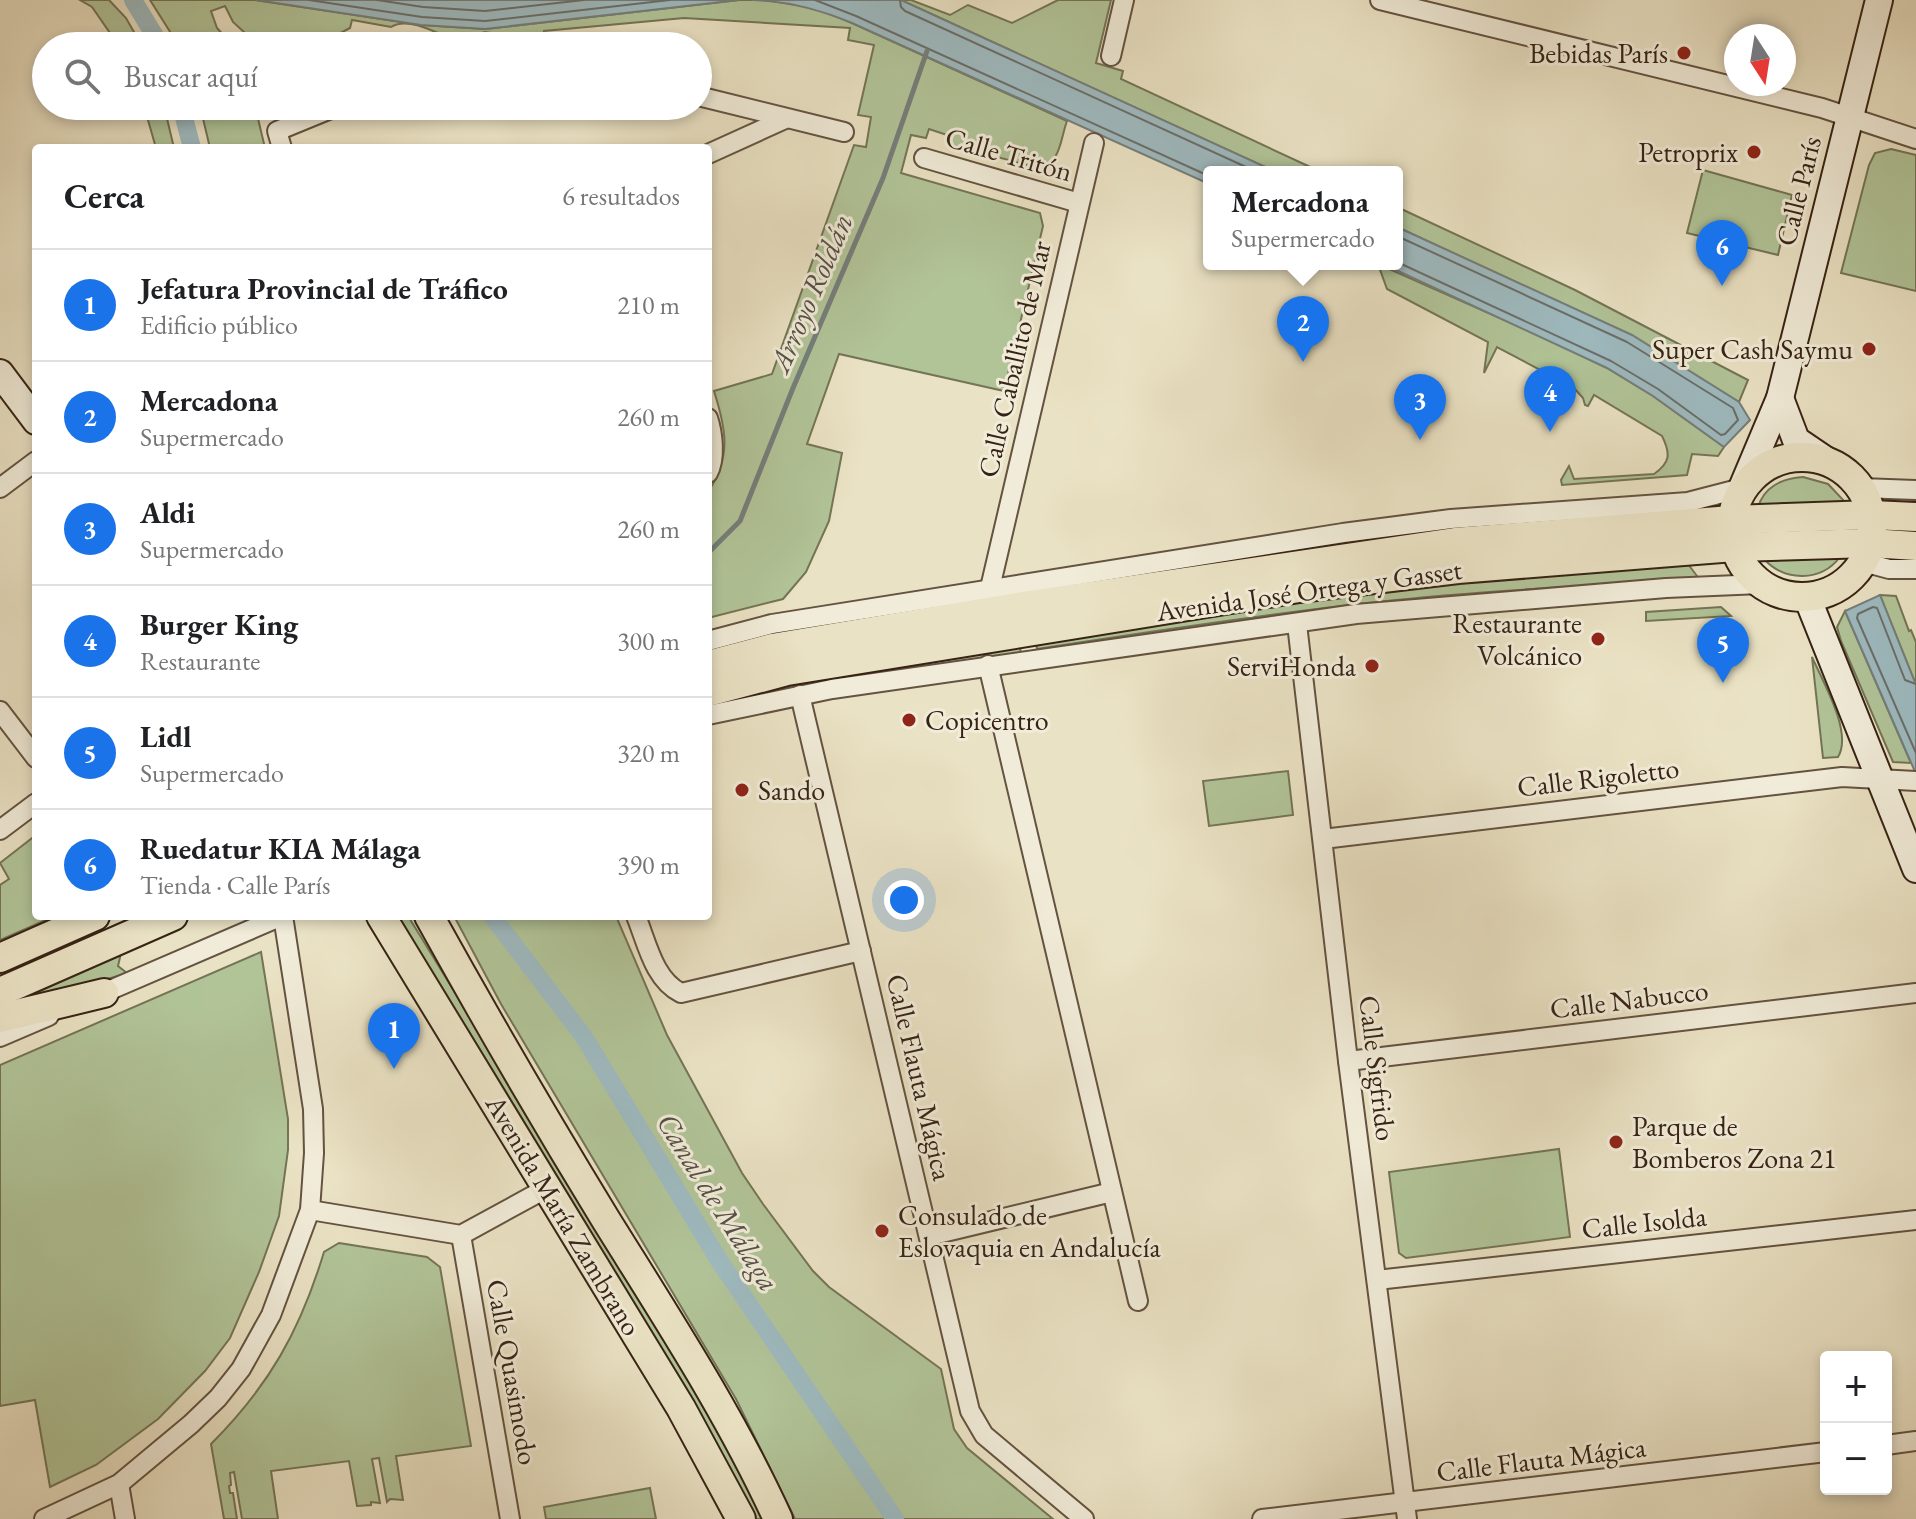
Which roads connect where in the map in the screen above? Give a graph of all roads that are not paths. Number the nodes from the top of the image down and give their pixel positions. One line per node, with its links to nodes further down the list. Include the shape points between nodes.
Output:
1 (1124, 0): 4 (street)
2 (1380, 0): 6 (street)
3 (1879, 0): 6 (main road, Calle París)
4 (1111, 56)
5 (712, 100): 7 (street)
6 (1850, 118): 10 (street); 17 (main road, Calle París)
7 (785, 119): 9 (street); 13 (street)
8 (314, 120): 11 (street)
9 (844, 132)
10 (1916, 139)
11 (279, 140)
12 (1094, 143): 15 (street, Calle Caballito de Mar)
13 (712, 152)
14 (924, 158): 15 (street, Calle Tritón)
15 (1079, 203): 32 (street, Calle Caballito de Mar)
16 (0, 373): 18 (main road)
17 (1780, 398): 19 (main road, via 1796,440); 22 (main road, Calle París)
18 (32, 416)
19 (1824, 459): 22 (main road, via 1794,456 1764,466); 23 (main road, via 1851,475)
20 (32, 464): 21 (street)
21 (0, 488)
22 (1742, 488): 27 (main road); 32 (street, Avenida José Ortega y Gasset, via 1688,502 1451,519 1343,533)
23 (1861, 488): 24 (street); 25 (main road)
24 (1916, 490)
25 (1872, 515): 26 (main road, Avenida José Ortega y Gasset); 27 (main road, Avenida José Ortega y Gasset); 29 (main road)
26 (1916, 517)
27 (1732, 534): 29 (main road, Avenida José Ortega y Gasset); 31 (main road, via 1744,568); 36 (main road, Avenida José Ortega y Gasset, via 1455,542 1023,606 772,648); 38 (main road, Avenida José Ortega y Gasset, via 1299,588 787,671)
28 (1916, 546): 29 (main road, Avenida José Ortega y Gasset)
29 (1867, 553): 30 (street, Avenida José Ortega y Gasset, via 1889,569); 33 (main road, via 1855,573 1833,590)
30 (1916, 569)
31 (1761, 584): 33 (main road, via 1780,594); 34 (street, Avenida José Ortega y Gasset, via 1356,614)
32 (990, 588): 35 (street, Avenida José Ortega y Gasset, via 772,624)
33 (1807, 597): 43 (main road)
34 (1297, 624): 37 (street, Avenida José Ortega y Gasset); 46 (street, Calle Sigfrido)
35 (712, 640)
36 (712, 664)
37 (988, 665): 39 (street, Avenida José Ortega y Gasset); 64 (street)
38 (712, 691)
39 (800, 695): 41 (street, Avenida José Ortega y Gasset); 55 (street, Calle Flauta Mágica)
40 (0, 711): 42 (street)
41 (712, 714)
42 (32, 753)
43 (1898, 781): 46 (street, Calle Rigoletto, via 1842,777); 47 (main road)
44 (32, 806): 45 (street)
45 (0, 830)
46 (1323, 839): 62 (street, Calle Sigfrido)
47 (1916, 869)
48 (86, 920): 56 (main road)
49 (164, 920): 57 (main road)
50 (273, 920): 58 (street)
51 (283, 920): 65 (street, via 313,1109)
52 (383, 920): 63 (main road, Avenida María Zambrano)
53 (431, 920): 80 (main road, Avenida María Zambrano, via 565,1153 712,1392)
54 (638, 920): 55 (street, via 661,976 681,993)
55 (861, 951): 68 (street, Calle Flauta Mágica)
56 (0, 958)
57 (0, 992)
58 (104, 993): 60 (main road); 61 (street)
59 (1916, 993): 62 (street, Calle Nabucco)
60 (0, 1018)
61 (0, 1037)
62 (1348, 1061): 69 (street, Calle Sigfrido)
63 (547, 1188): 67 (street); 79 (main road, Avenida María Zambrano, via 681,1408)
64 (1112, 1192): 68 (street); 70 (street)
65 (310, 1210): 67 (street); 74 (street, via 271,1315 241,1369 200,1416)
66 (1916, 1220): 69 (street, Calle Isolda)
67 (461, 1235): 78 (street, Calle Quasimodo)
68 (929, 1236): 81 (street, Calle Flauta Mágica, via 976,1425)
69 (1377, 1280): 75 (street, Calle Sigfrido)
70 (1138, 1301)
71 (1916, 1441): 72 (street)
72 (1892, 1444)
73 (1820, 1453): 75 (street, Calle Flauta Mágica)
74 (119, 1484): 76 (street); 77 (street)
75 (1406, 1511): 82 (street, Calle Flauta Mágica)
76 (44, 1519)
77 (125, 1519)
78 (510, 1519)
79 (741, 1519)
80 (778, 1519)
81 (1084, 1519)
82 (1262, 1519)

